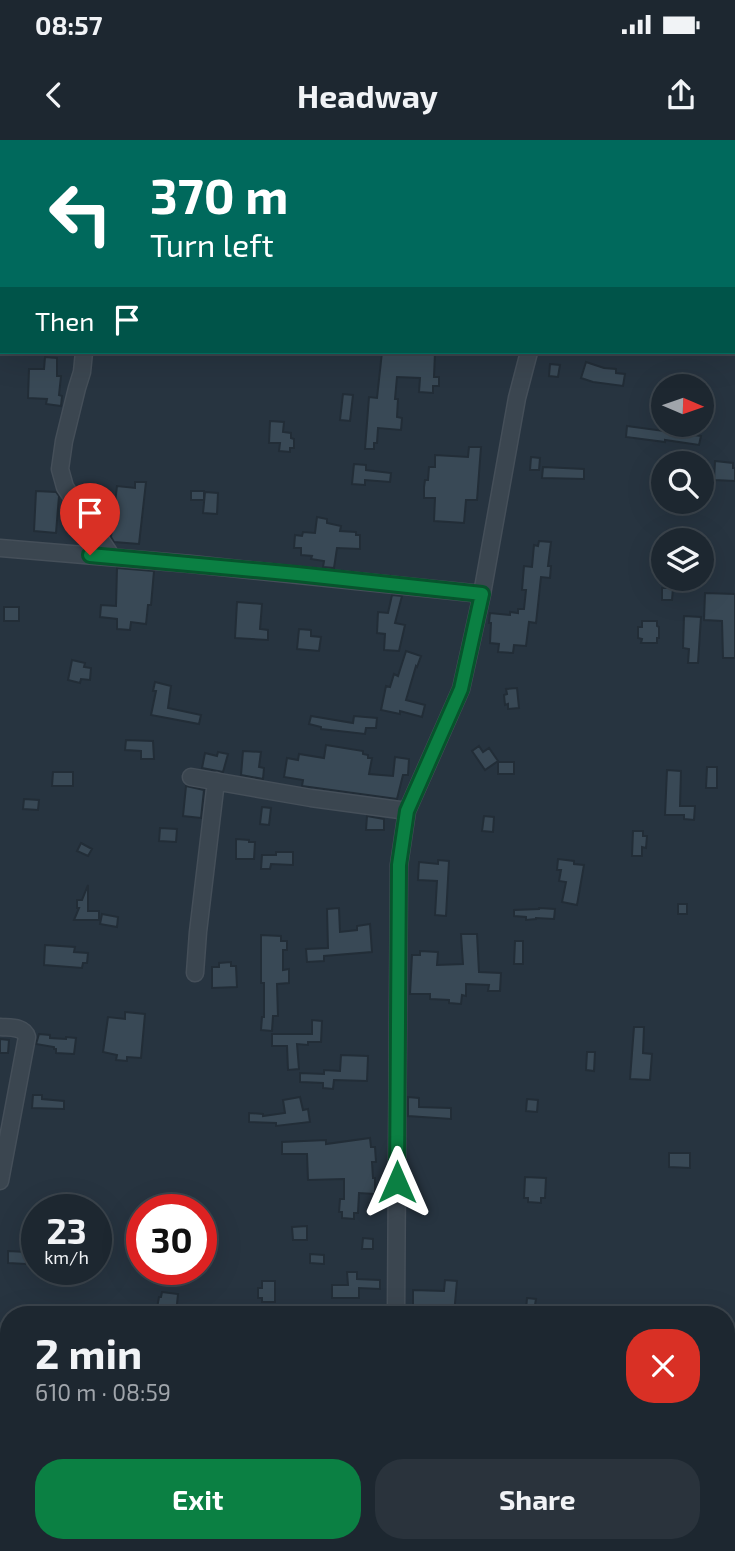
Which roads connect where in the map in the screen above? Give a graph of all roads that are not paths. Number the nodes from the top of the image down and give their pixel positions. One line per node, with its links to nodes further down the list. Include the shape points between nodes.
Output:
1 (84, 354): 4 (street, via 60,469 65,487)
2 (528, 354): 5 (street)
3 (0, 548): 4 (street)
4 (112, 557): 5 (street)
5 (482, 594): 8 (street, via 461,689)
6 (191, 777): 7 (street)
7 (216, 781): 8 (street); 9 (street)
8 (407, 811): 12 (street, via 399,865)
9 (195, 973)
10 (0, 1027): 11 (street, via 23,1030 27,1037)
11 (0, 1181)
12 (396, 1306)

